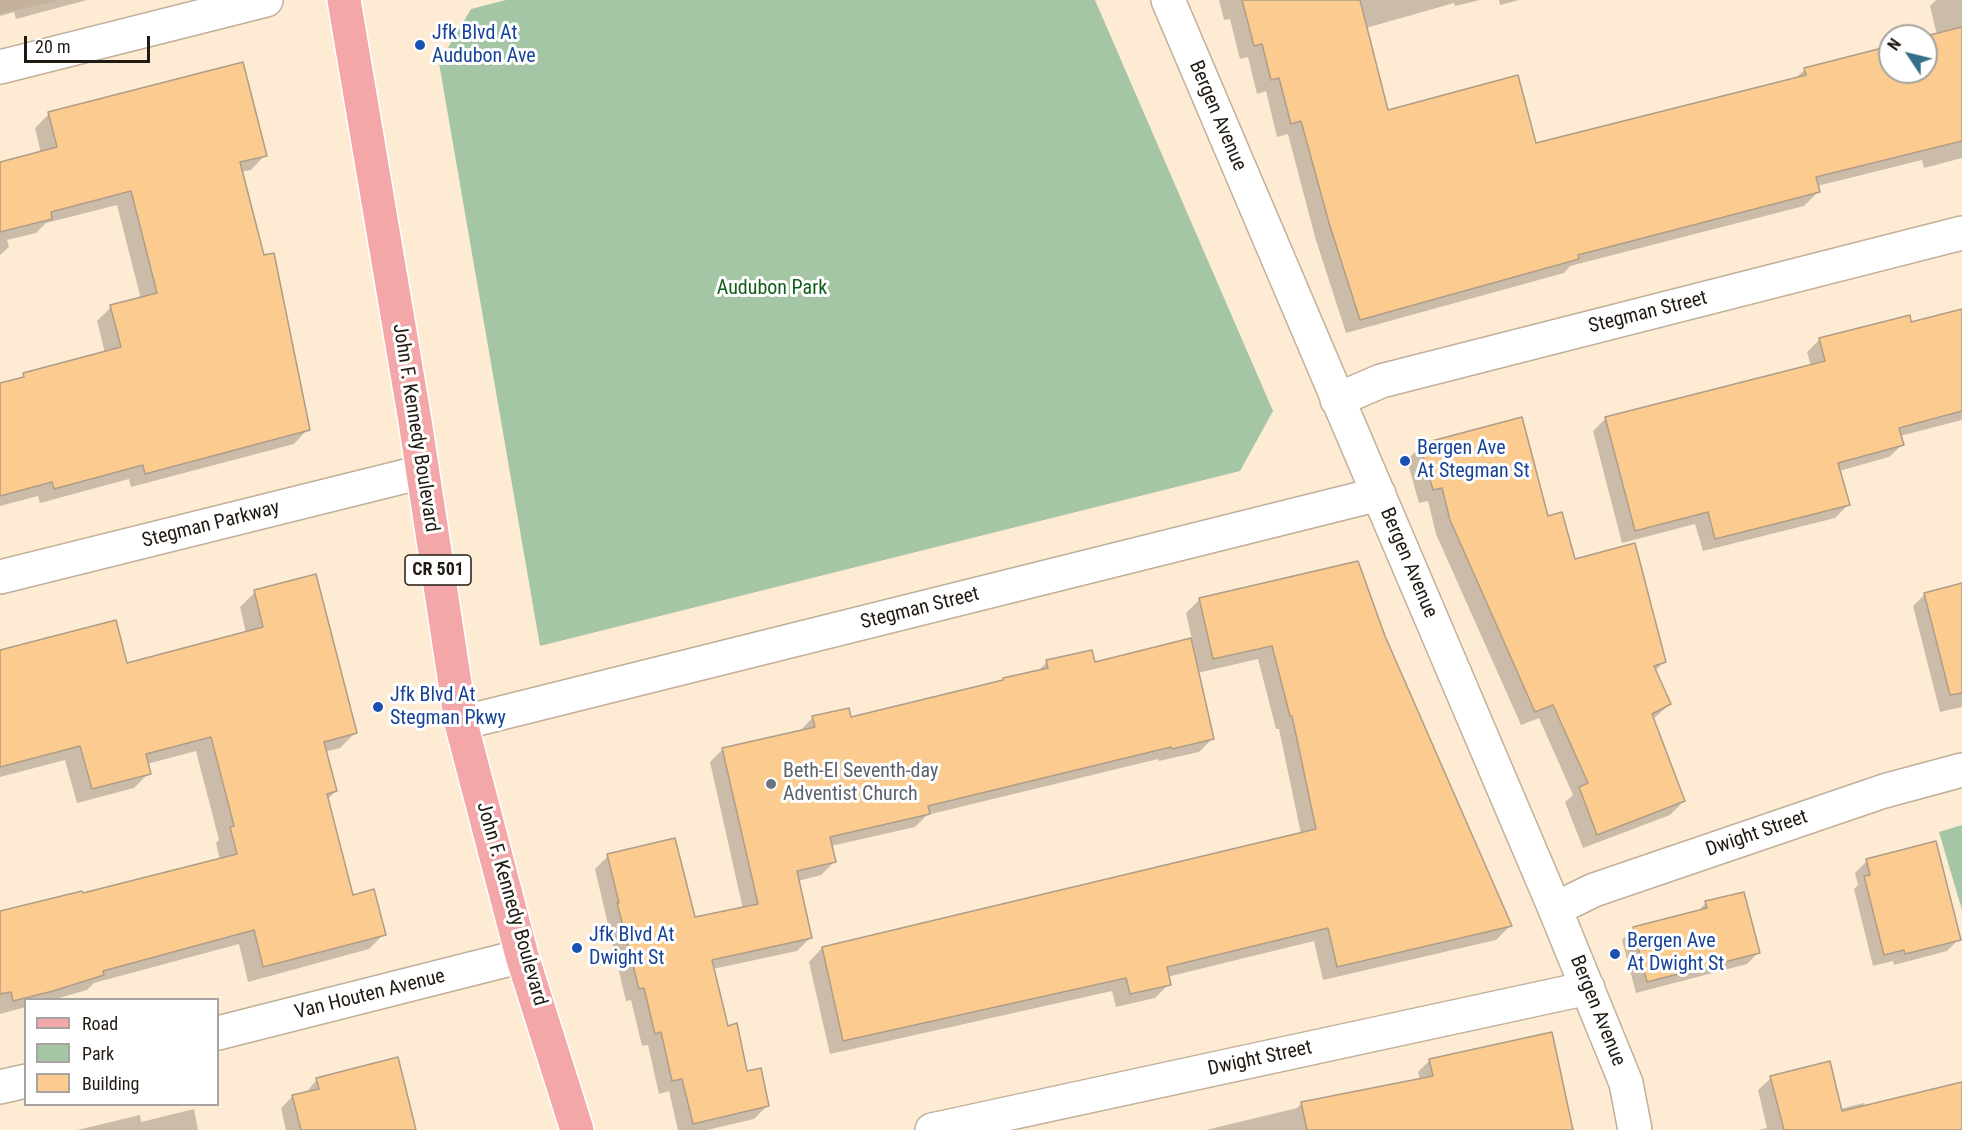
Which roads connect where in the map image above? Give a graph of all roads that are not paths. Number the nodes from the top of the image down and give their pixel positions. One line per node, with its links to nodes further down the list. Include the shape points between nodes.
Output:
1 (266, 0): 4 (street)
2 (344, 0): 7 (main road, John F. Kennedy Boulevard / CR 501)
3 (1168, 0): 6 (street, Bergen Avenue)
4 (0, 66)
5 (1962, 233): 6 (street, Stegman Street, via 1381,381)
6 (1337, 400): 8 (street, Bergen Avenue)
7 (422, 472): 9 (street, Stegman Parkway); 10 (main road, John F. Kennedy Boulevard / CR 501)
8 (1379, 494): 10 (street, Stegman Street); 12 (street, Bergen Avenue)
9 (0, 577)
10 (461, 723): 13 (main road, John F. Kennedy Boulevard / CR 501)
11 (1962, 770): 12 (street, Dwight Street, via 1884,790 1594,890)
12 (1555, 909): 14 (street, Bergen Avenue)
13 (522, 956): 15 (street, Van Houten Avenue); 18 (main road, John F. Kennedy Boulevard / CR 501)
14 (1588, 988): 19 (street, Dwight Street); 20 (street, Bergen Avenue, via 1626,1083)
15 (219, 1033)
16 (24, 1081): 17 (street)
17 (0, 1087)
18 (578, 1130)
19 (932, 1130)
20 (1635, 1130)

